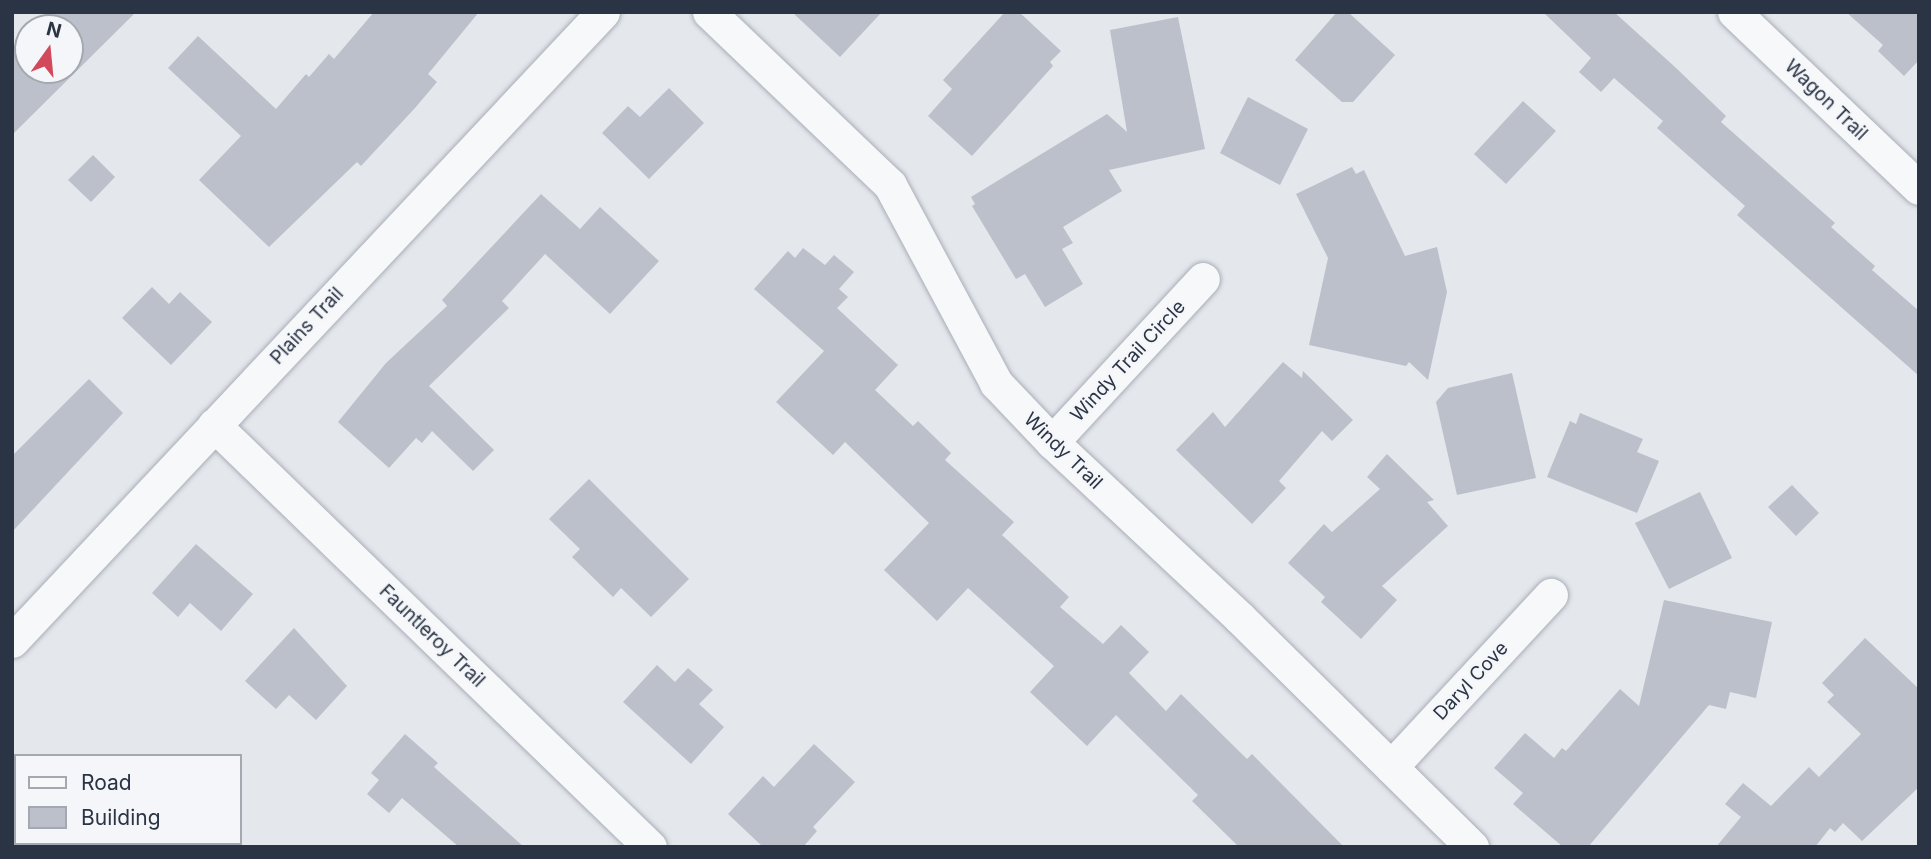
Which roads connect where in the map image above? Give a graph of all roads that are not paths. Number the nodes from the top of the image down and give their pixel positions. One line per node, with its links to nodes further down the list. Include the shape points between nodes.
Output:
1 (603, 12): 6 (street, Plains Trail)
2 (709, 12): 7 (street, Windy Trail, via 890,185 996,383)
3 (1734, 12): 4 (street, Wagon Trail)
4 (1919, 188)
5 (1203, 279): 7 (street, Windy Trail Circle)
6 (214, 425): 9 (street, Plains Trail); 11 (street, Fauntleroy Trail)
7 (1052, 442): 10 (street, Windy Trail)
8 (1551, 595): 10 (street, Daryl Cove)
9 (12, 641)
10 (1391, 767): 12 (street, Windy Trail)
11 (650, 847)
12 (1472, 847)

